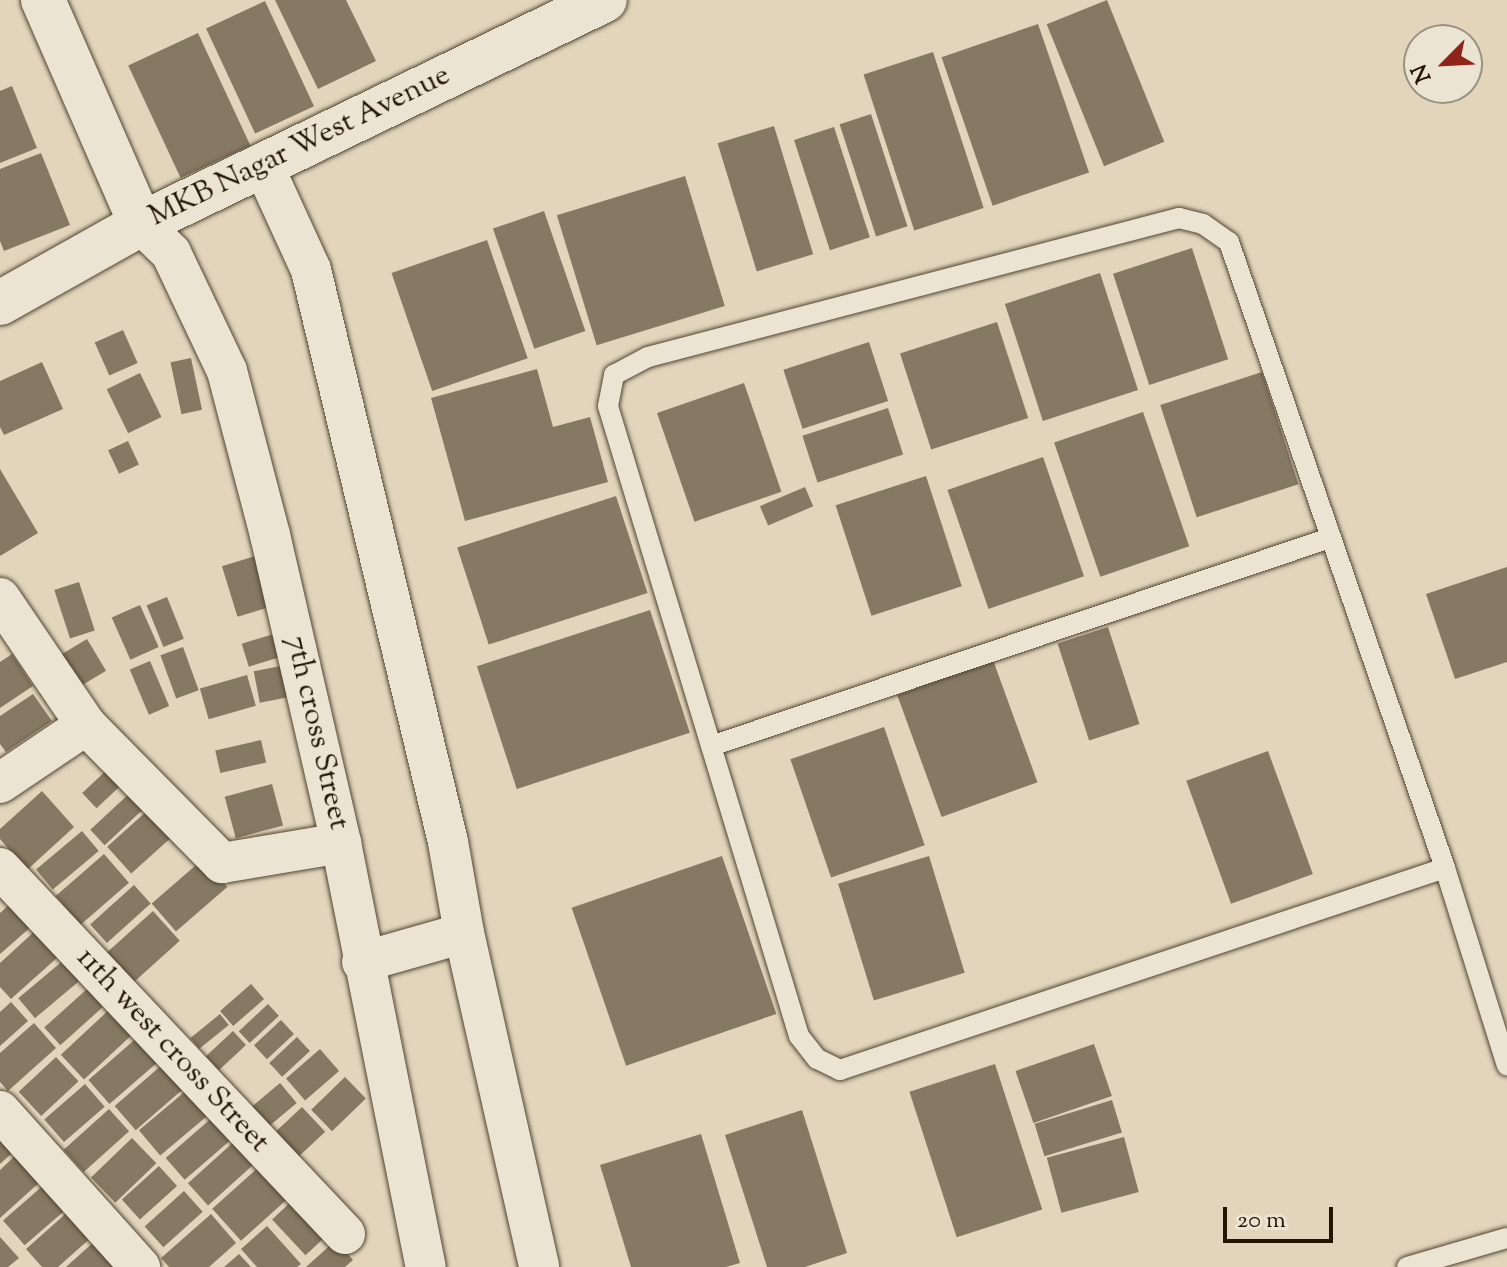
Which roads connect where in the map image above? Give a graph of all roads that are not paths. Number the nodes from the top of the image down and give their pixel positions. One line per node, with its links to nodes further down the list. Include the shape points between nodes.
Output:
1 (43, 0): 4 (main road)
2 (605, 0): 3 (main road, MKB Nagar West Avenue)
3 (263, 165): 4 (main road, MKB Nagar West Avenue); 14 (street, via 311,270 448,842)
4 (141, 224): 5 (main road, MKB Nagar West Avenue); 11 (street, 7th cross Street, via 171,253 227,371)
5 (0, 303)
6 (1330, 538): 9 (lane); 9 (lane, via 1229,242 1203,224 1179,218 648,357 614,375 608,406); 13 (lane)
7 (0, 598): 8 (street)
8 (86, 725): 10 (street); 11 (street, via 222,863)
9 (711, 746): 13 (lane, via 799,1036 817,1059 840,1070)
10 (0, 783)
11 (341, 843): 15 (street, 7th cross Street)
12 (0, 868): 18 (street, 11th west cross Street)
13 (1445, 868): 16 (lane)
14 (464, 933): 15 (street); 22 (street)
15 (362, 962): 21 (street, 7th cross Street)
16 (1507, 1066)
17 (0, 1111): 20 (street)
18 (345, 1234)
19 (1507, 1238): 23 (lane)
20 (140, 1267)
21 (426, 1267)
22 (539, 1267)
23 (1407, 1267)

